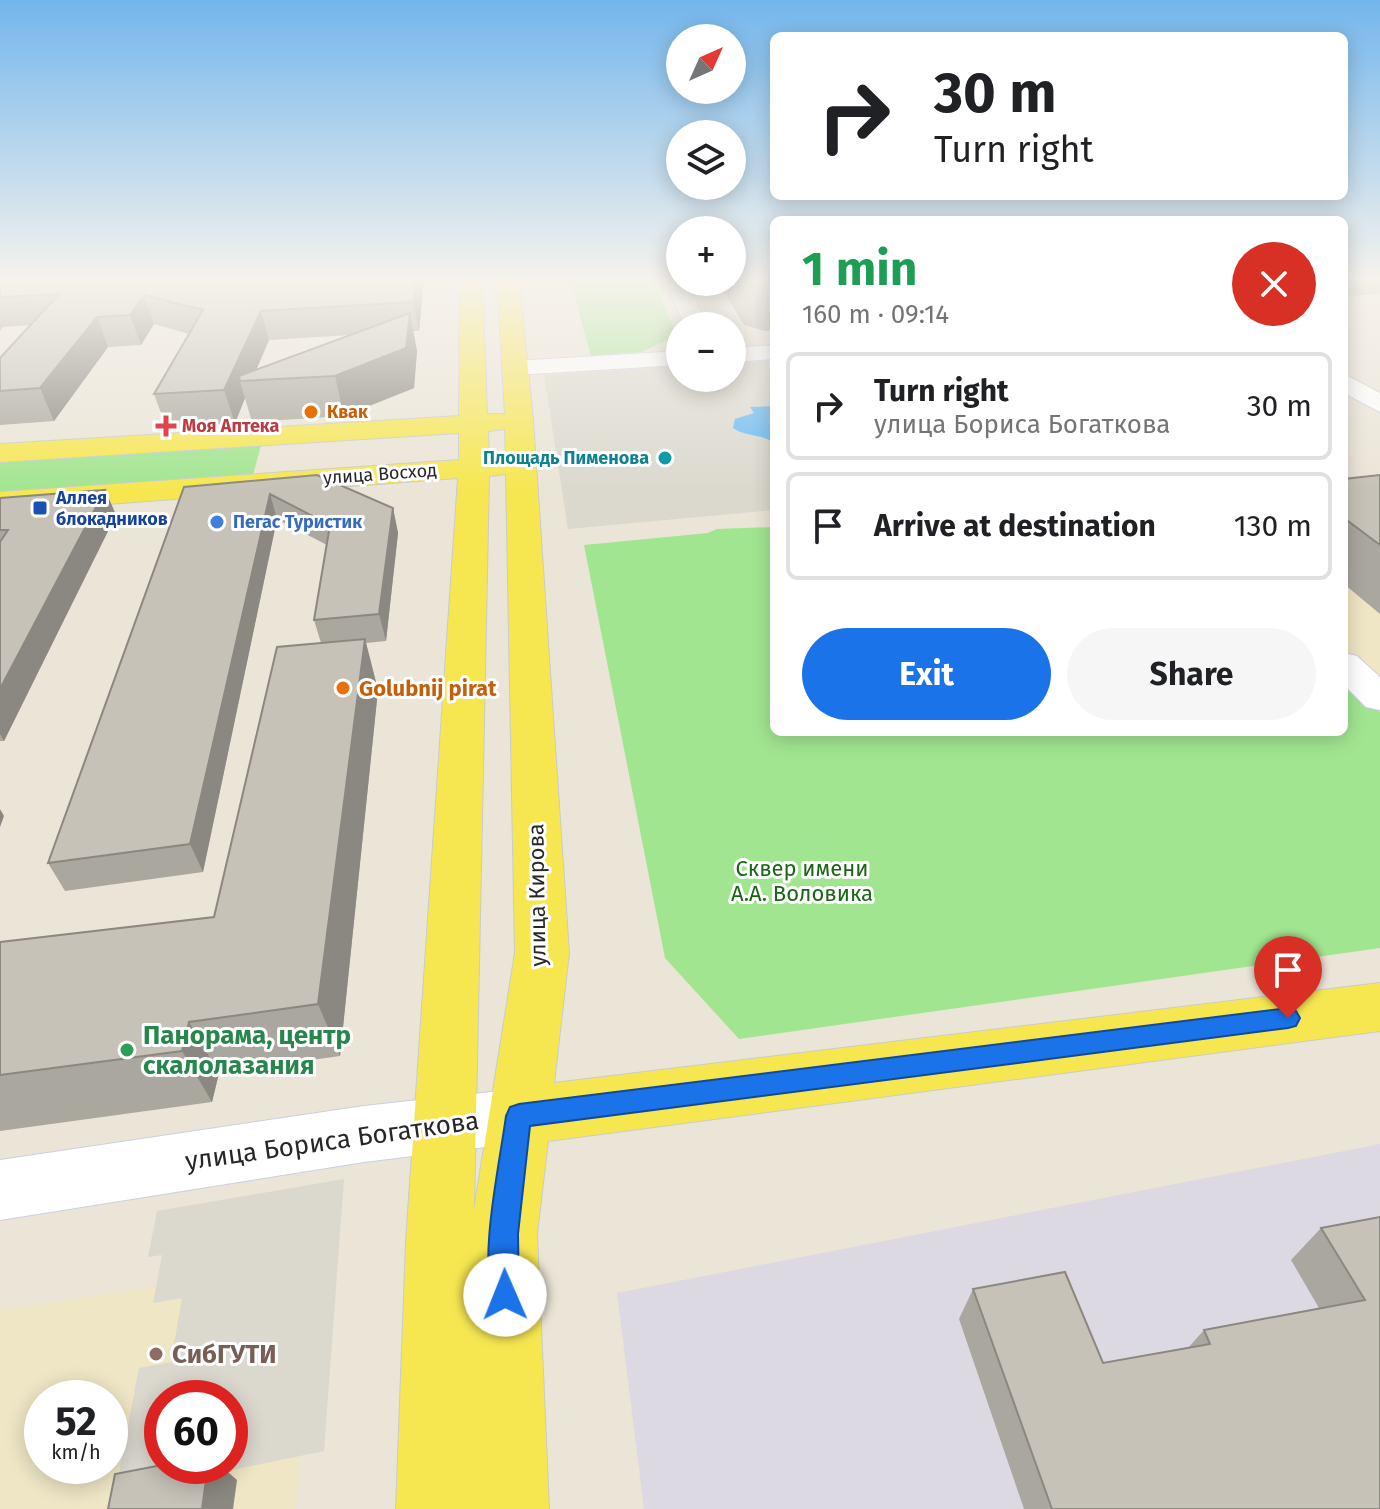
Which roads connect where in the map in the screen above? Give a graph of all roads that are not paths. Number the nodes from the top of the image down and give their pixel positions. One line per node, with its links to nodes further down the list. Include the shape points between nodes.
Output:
1 (472, 349): 10 (main road)
2 (514, 349): 6 (main road, улица Кирова)
3 (770, 352): 4 (street)
4 (746, 354)
5 (666, 358): 6 (street)
6 (515, 368): 9 (main road, улица Кирова)
7 (1348, 384): 8 (street)
8 (1379, 403)
9 (519, 420): 10 (main road, улица Восход); 12 (main road, улица Кирова)
10 (473, 446): 11 (main road, улица Восход); 12 (main road, улица Восход); 13 (main road, улица Восход); 18 (main road)
11 (0, 453)
12 (521, 465): 17 (main road, улица Кирова, via 542,953)
13 (0, 502)
14 (1348, 668): 15 (street)
15 (1380, 698)
16 (1380, 1007): 17 (main road, улица Бориса Богаткова)
17 (519, 1116): 18 (street, улица Бориса Богаткова); 21 (main road, улица Кирова, via 504,1234)
18 (446, 1125): 19 (street, улица Бориса Богаткова); 20 (main road)
19 (0, 1190)
20 (436, 1509)
21 (509, 1509)

